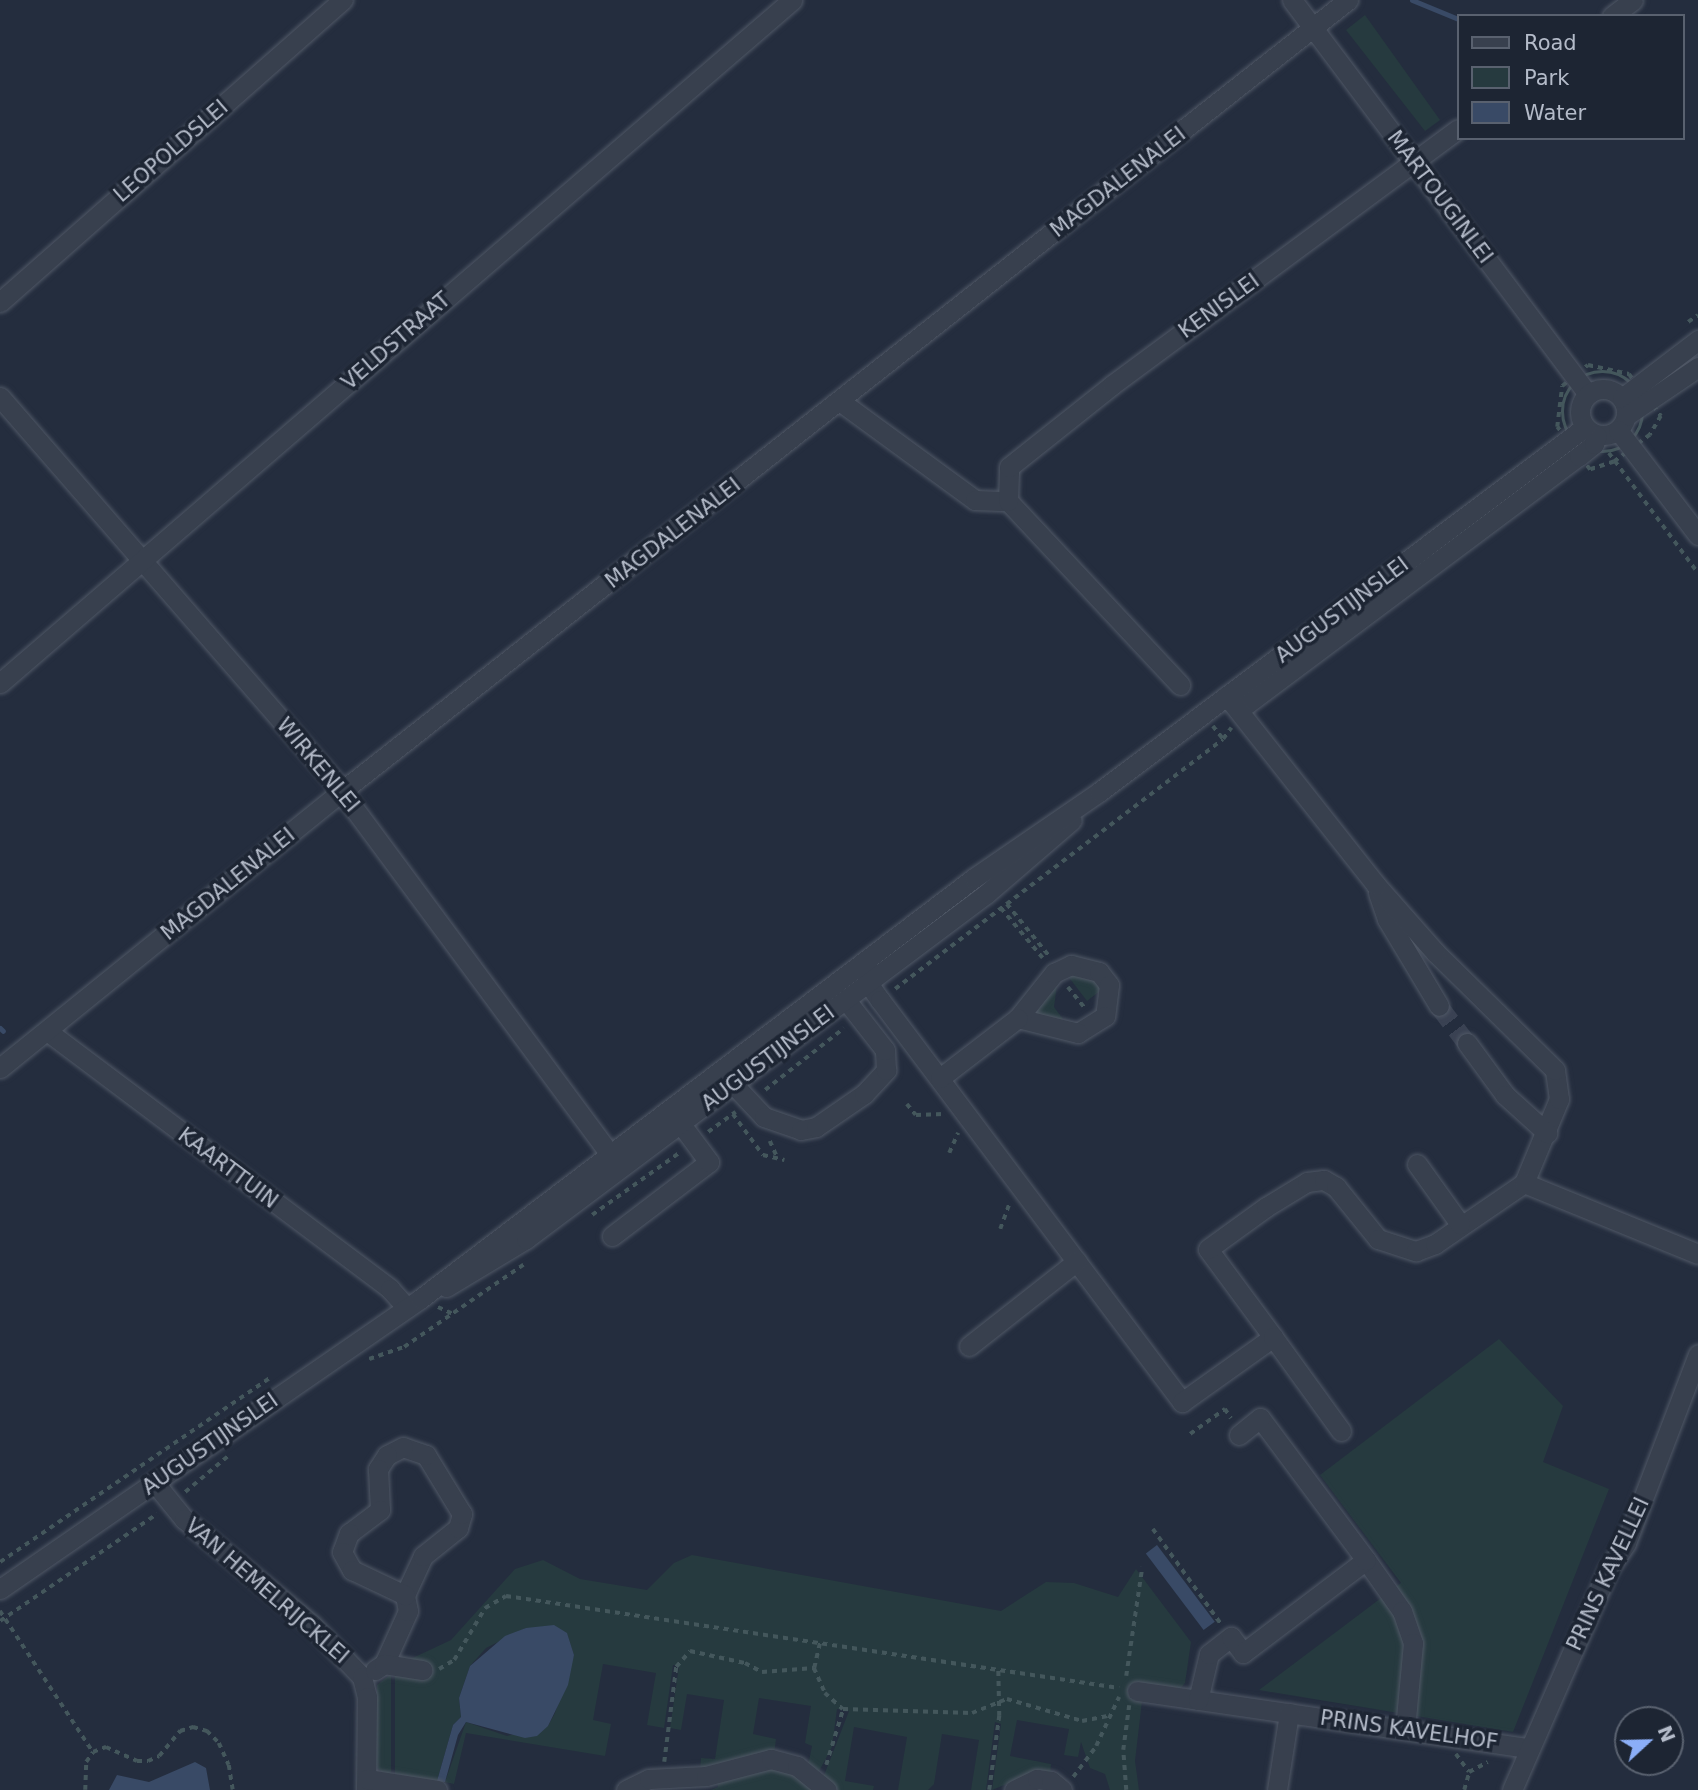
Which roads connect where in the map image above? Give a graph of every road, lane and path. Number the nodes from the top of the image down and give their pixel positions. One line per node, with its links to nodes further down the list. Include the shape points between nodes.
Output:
1 (343, 0): 10 (street, LEOPOLDSLEI)
2 (792, 0): 20 (street, VELDSTRAAT)
3 (1292, 0): 7 (street, MARTOUGINLEI)
4 (1348, 0): 7 (street, MAGDALENALEI)
5 (1633, 0): 6 (street)
6 (1615, 14)
7 (1312, 28): 9 (street, MARTOUGINLEI); 15 (street, MAGDALENALEI)
8 (1456, 130): 9 (street, KENISLEI)
9 (1413, 162): 13 (street, MARTOUGINLEI); 18 (street, KENISLEI, via 1009,467)
10 (0, 302)
11 (1698, 340): 16 (street, AUGUSTIJNSLEI)
12 (1698, 367): 16 (street, AUGUSTIJNSLEI)
13 (1588, 394): 16 (street, via 1606,388); 17 (street, via 1580,413)
14 (0, 397): 20 (street, WIRKENLEI)
15 (841, 402): 18 (street, via 975,500); 25 (street, MAGDALENALEI)
16 (1622, 415): 17 (street, AUGUSTIJNSLEI); 19 (street)
17 (1597, 438): 21 (path); 24 (street, AUGUSTIJNSLEI)
18 (1007, 501): 23 (street)
19 (1698, 535)
20 (141, 560): 22 (street, VELDSTRAAT); 25 (street, WIRKENLEI)
21 (1698, 573)
22 (0, 683)
23 (1180, 685)
24 (1233, 703): 26 (street, AUGUSTIJNSLEI); 28 (street); 30 (path, via 1223,739)
25 (342, 792): 40 (street, MAGDALENALEI); 54 (street, WIRKENLEI)
26 (1099, 792): 27 (street, AUGUSTIJNSLEI); 29 (street, AUGUSTIJNSLEI, via 1048,844)
27 (966, 885): 33 (street, via 964,899); 43 (street, AUGUSTIJNSLEI)
28 (1376, 885): 36 (street, via 1387,919); 51 (street, via 1435,952 1555,1070 1559,1099)
29 (990, 891): 30 (path); 31 (path); 33 (street, AUGUSTIJNSLEI)
30 (1006, 904): 31 (path); 32 (path)
31 (1001, 908): 32 (path); 35 (path)
32 (1057, 971): 38 (street); 39 (path); 39 (street, via 1086,965 1110,985 1107,1010)
33 (868, 976): 34 (street, AUGUSTIJNSLEI); 35 (street)
34 (846, 1000): 37 (street); 45 (street, AUGUSTIJNSLEI)
35 (880, 1000): 44 (street)
36 (1440, 1006)
37 (860, 1016): 46 (path); 46 (street, via 888,1057 882,1079 864,1094 807,1130 764,1117)
38 (1018, 1018): 39 (street, via 1070,1033); 44 (street)
39 (1095, 1023)
40 (47, 1031): 42 (street, MAGDALENALEI); 64 (street, KAARTTUIN)
41 (1467, 1043): 51 (street, via 1505,1095)
42 (0, 1068)
43 (713, 1078): 45 (street); 54 (street, AUGUSTIJNSLEI)
44 (940, 1078): 48 (street)
45 (733, 1084): 46 (street); 50 (street, AUGUSTIJNSLEI)
46 (750, 1102): 49 (path)
47 (907, 1104): 48 (path, via 916,1115)
48 (966, 1113): 63 (street)
49 (733, 1114): 53 (path); 55 (path, via 763,1155)
50 (680, 1123): 53 (street); 64 (street, AUGUSTIJNSLEI, via 526,1239)
51 (1547, 1133): 58 (street)
52 (770, 1141): 55 (path)
53 (694, 1142): 59 (path); 61 (street, via 709,1162)
54 (610, 1154): 64 (street, AUGUSTIJNSLEI)
55 (777, 1157): 56 (path)
56 (784, 1160)
57 (1417, 1164): 60 (street)
58 (1524, 1183): 60 (street); 62 (street)
59 (631, 1187)
60 (1461, 1224): 66 (street, via 1416,1251 1396,1248 1378,1239 1336,1187 1324,1180 1307,1182 1208,1249)
61 (612, 1236)
62 (1698, 1254)
63 (1077, 1261): 66 (street, via 1182,1402); 67 (street)
64 (414, 1304): 75 (street, AUGUSTIJNSLEI)
65 (453, 1314): 69 (path, via 404,1347)
66 (1273, 1337): 71 (street)
67 (969, 1346)
68 (1698, 1354): 101 (street, PRINS KAVELLEI, via 1626,1543 1608,1570)
69 (359, 1366)
70 (280, 1371): 79 (path)
71 (1341, 1431)
72 (1190, 1434): 73 (path, via 1225,1409)
73 (1240, 1434): 78 (street, via 1260,1418)
74 (234, 1451): 76 (path)
75 (155, 1482): 76 (street, VAN HEMELRIJCKLEI); 81 (street, AUGUSTIJNSLEI)
76 (170, 1505): 84 (path); 92 (street, VAN HEMELRIJCKLEI, via 312,1625)
77 (1153, 1529): 86 (path)
78 (1366, 1560): 86 (street, via 1243,1653); 99 (street, via 1402,1611 1413,1643)
79 (0, 1562)
80 (1142, 1567): 93 (path)
81 (0, 1589)
82 (405, 1595): 82 (street, via 425,1552 458,1528 462,1514 426,1455 403,1447 387,1455 378,1469 380,1510 349,1533 342,1552 352,1570); 88 (street, via 408,1611)
83 (0, 1611): 84 (path)
84 (5, 1618): 85 (path); 102 (path)
85 (0, 1622)
86 (1231, 1637): 94 (street, via 1209,1654)
87 (820, 1643): 89 (path); 90 (path, via 506,1596 485,1608 454,1660 439,1669); 91 (path)
88 (384, 1664): 90 (street); 92 (street)
89 (814, 1668): 96 (path, via 825,1693); 103 (path, via 762,1672 698,1651 684,1655 676,1667)
90 (423, 1670)
91 (998, 1670): 93 (path); 95 (path)
92 (362, 1677): 104 (street, VAN HEMELRIJCKLEI, via 367,1697)
93 (1131, 1692): 94 (street, PRINS KAVELHOF); 98 (path); 113 (path, via 1123,1750)
94 (1198, 1700): 97 (street, PRINS KAVELHOF)
95 (996, 1701): 96 (path, via 972,1713); 98 (path, via 1007,1699 1082,1721); 111 (path, via 999,1716)
96 (843, 1709): 105 (path)
97 (1289, 1713): 99 (street, PRINS KAVELHOF); 114 (street, PRINS KAVELHOF)
98 (1108, 1716): 106 (path, via 1082,1768)
99 (1405, 1729): 100 (street, PRINS KAVELHOF)
100 (1498, 1743): 101 (street, PRINS KAVELHOF); 115 (path, via 1491,1759 1469,1772)
101 (1529, 1748): 116 (street, PRINS KAVELLEI)
102 (93, 1752): 107 (path, via 86,1762); 108 (path, via 106,1747 136,1761 148,1761 159,1756 180,1731 193,1727 207,1731 219,1744)
103 (663, 1777): 105 (street, via 706,1776 771,1759 797,1766); 110 (street)
104 (366, 1785): 109 (street)
105 (822, 1786)
106 (1062, 1789): 112 (street, via 1037,1779)
107 (85, 1790)
108 (233, 1790)
109 (437, 1790)
110 (626, 1790)
111 (989, 1790)
112 (1014, 1790)
113 (1126, 1790)
114 (1277, 1790)
115 (1464, 1790)
116 (1512, 1790)

